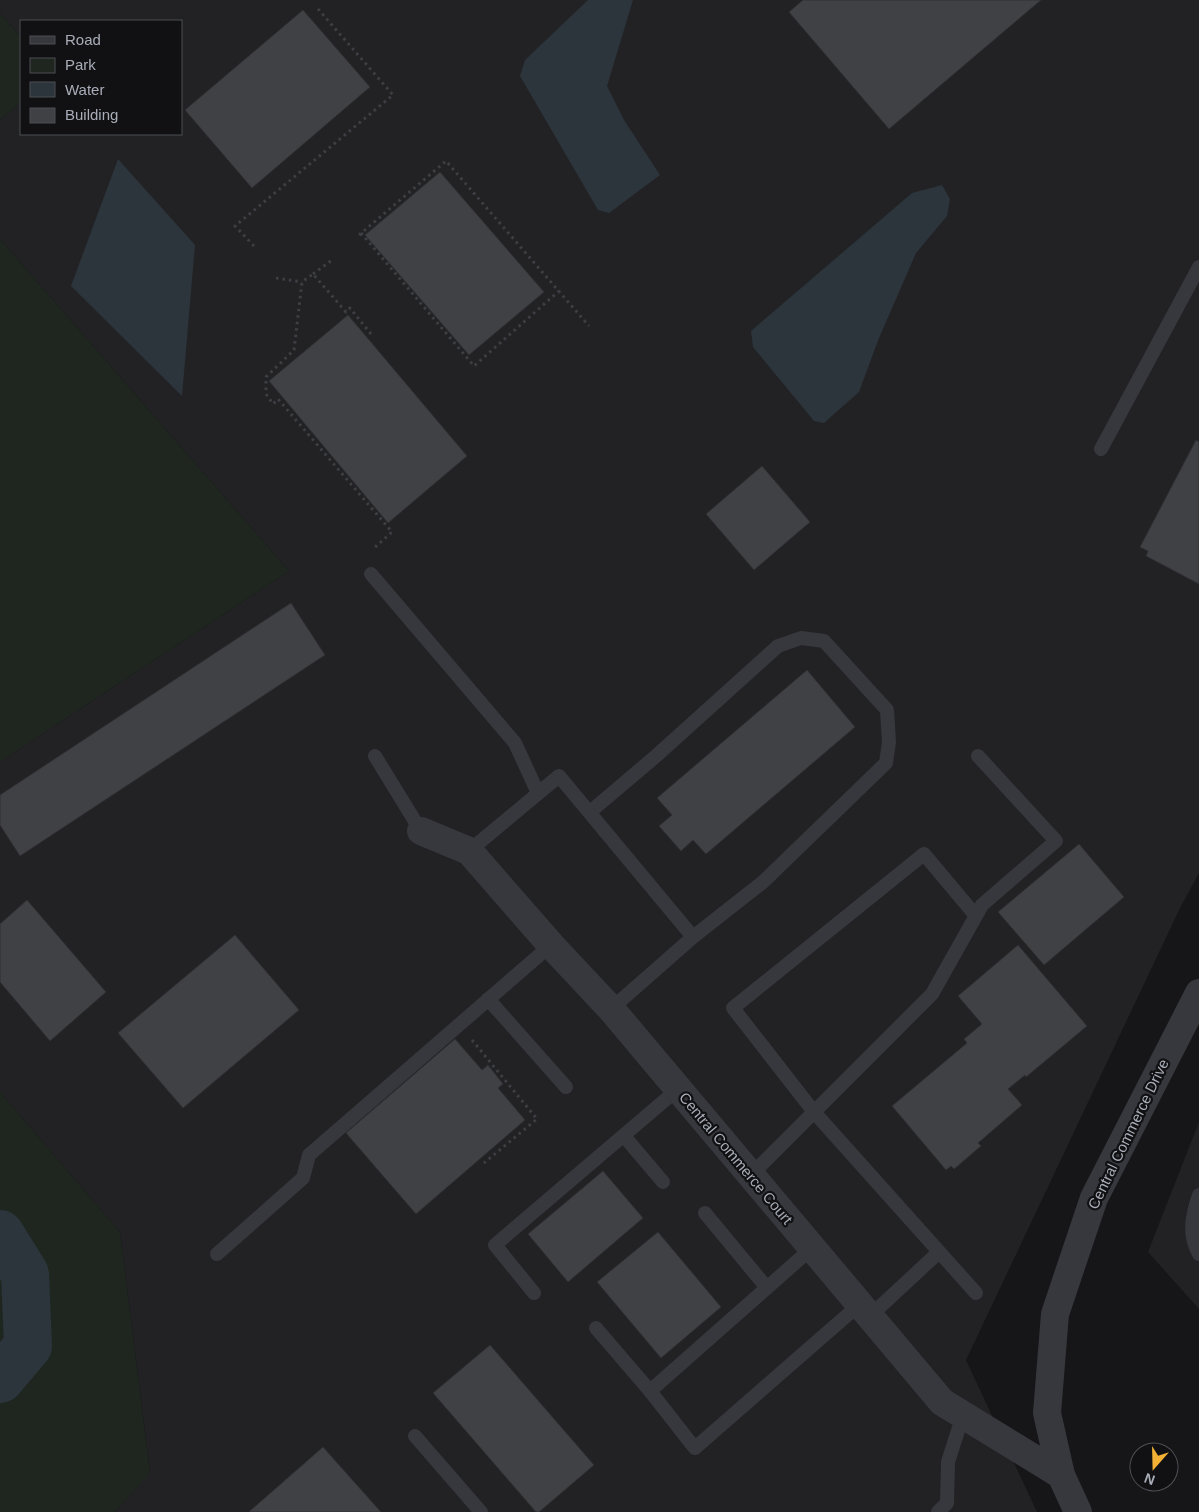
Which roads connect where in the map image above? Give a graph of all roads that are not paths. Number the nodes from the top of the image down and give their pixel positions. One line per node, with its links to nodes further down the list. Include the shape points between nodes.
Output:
1 (1199, 267): 2 (lane)
2 (1101, 449)
3 (371, 574): 6 (lane, via 514,743)
4 (375, 756): 8 (lane)
5 (978, 756): 10 (lane, via 1056,841 982,905)
6 (538, 793): 7 (lane, via 559,776); 9 (lane)
7 (590, 812): 11 (lane); 11 (lane, via 778,646 801,638 824,641 887,710 889,742 886,763 763,882)
8 (421, 831): 9 (street, Central Commerce Court)
9 (469, 851): 12 (street, Central Commerce Court)
10 (976, 916): 18 (lane, via 932,994); 18 (lane, via 924,854 733,1008)
11 (693, 937): 15 (lane)
12 (551, 945): 14 (lane); 15 (street, Central Commerce Court)
13 (1199, 993): 36 (street, Central Commerce Drive, via 1094,1198 1055,1314 1047,1413)
14 (488, 999): 16 (lane); 26 (lane, via 309,1155 303,1178)
15 (611, 1009): 17 (street, Central Commerce Court)
16 (566, 1087)
17 (678, 1089): 19 (lane); 20 (street, Central Commerce Court)
18 (814, 1112): 20 (lane); 25 (lane)
19 (624, 1136): 21 (lane); 29 (lane, via 495,1245)
20 (751, 1175): 24 (street, Central Commerce Court)
21 (663, 1182)
22 (1199, 1195): 27 (lane, via 1192,1230)
23 (705, 1214): 28 (lane)
24 (812, 1248): 28 (lane); 31 (street, Central Commerce Court)
25 (940, 1252): 30 (lane); 31 (lane)
26 (217, 1254)
27 (1199, 1254)
28 (767, 1288): 33 (lane)
29 (534, 1293)
30 (976, 1293)
31 (865, 1310): 33 (lane, via 695,1448); 34 (street, Central Commerce Court, via 942,1402)
32 (596, 1328): 33 (lane)
33 (650, 1391)
34 (963, 1415): 36 (street, Central Commerce Court); 38 (lane, via 948,1462 947,1503)
35 (415, 1436): 37 (lane)
36 (1061, 1475): 39 (street, Central Commerce Drive)
37 (481, 1512)
38 (938, 1512)
39 (1078, 1512)

